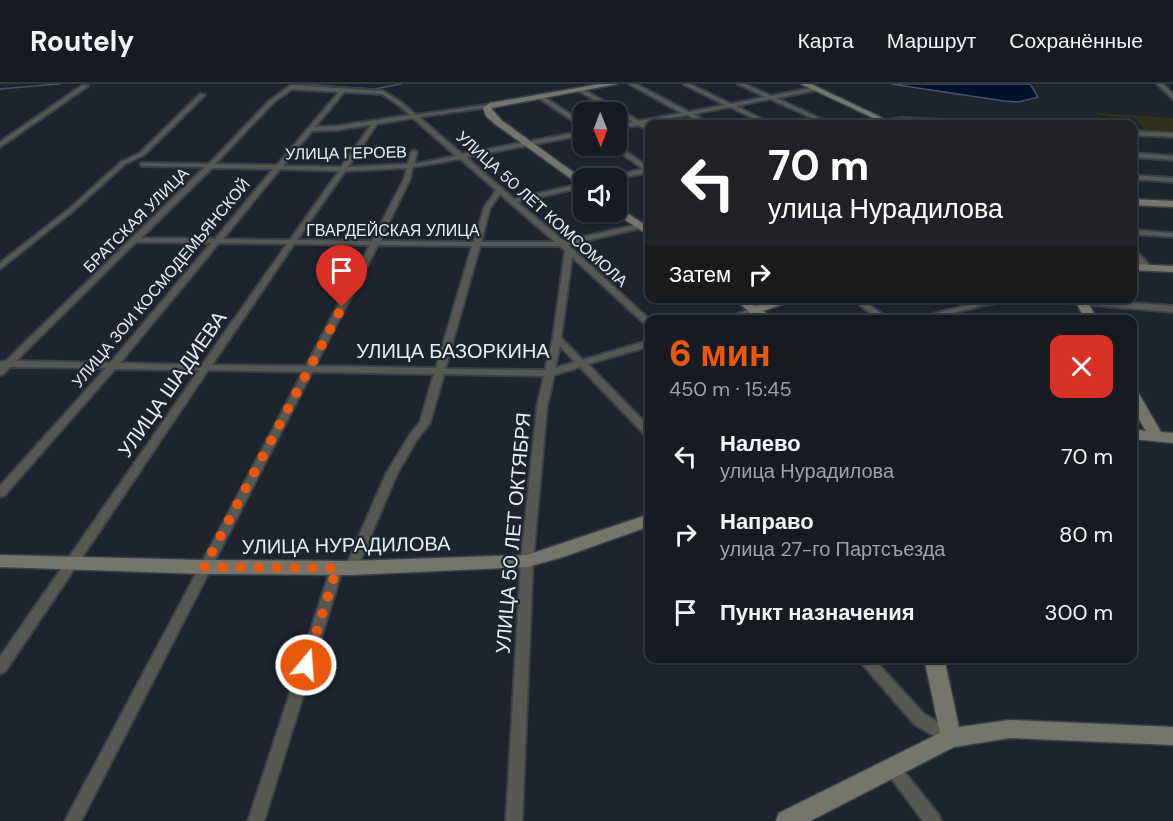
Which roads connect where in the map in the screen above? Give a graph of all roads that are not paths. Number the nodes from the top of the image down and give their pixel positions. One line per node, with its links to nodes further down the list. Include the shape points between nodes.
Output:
1 (613, 84): 9 (street)
2 (632, 84): 18 (street)
3 (686, 84): 17 (street)
4 (741, 84): 15 (street)
5 (805, 84): 10 (street)
6 (1160, 84): 14 (street)
7 (86, 86): 36 (street)
8 (291, 87): 11 (street, УЛИЦА 50 ЛЕТ КОМСОМОЛА); 43 (street, БРАТСКАЯ УЛИЦА)
9 (579, 90): 13 (street); 28 (street)
10 (816, 90): 15 (street); 25 (street)
11 (342, 91): 19 (street, УЛИЦА 50 ЛЕТ КОМСОМОЛА, via 383,93); 31 (street, УЛИЦА ЗОИ КОСМОДЕМЬЯНСКОЙ)
12 (202, 94): 69 (street, via 142,154 123,164)
13 (539, 96): 16 (street); 20 (street)
14 (1173, 97)
15 (771, 98): 17 (street); 24 (street)
16 (490, 105): 19 (street); 35 (street, via 489,114)
17 (730, 105): 18 (street); 23 (street)
18 (687, 113): 21 (street); 22 (street)
19 (415, 117): 27 (street); 40 (street, УЛИЦА 50 ЛЕТ КОМСОМОЛА)
20 (573, 119)
21 (653, 120)
22 (700, 120)
23 (762, 120)
24 (820, 120)
25 (881, 120)
26 (645, 122): 28 (street)
27 (375, 123): 31 (street); 47 (street, УЛИЦА ШАДИЕВА)
28 (638, 123): 29 (street); 30 (street)
29 (627, 125)
30 (645, 126)
31 (311, 129): 45 (street, УЛИЦА ЗОИ КОСМОДЕМЬЯНСКОЙ)
32 (1137, 133): 33 (street)
33 (1173, 135)
34 (573, 136): 35 (street, УЛИЦА ГЕРОЕВ)
35 (530, 144): 40 (street, УЛИЦА ГЕРОЕВ); 50 (street)
36 (0, 145)
37 (414, 152): 44 (street)
38 (627, 155): 46 (street)
39 (1137, 155): 41 (street)
40 (463, 157): 44 (street, УЛИЦА ГЕРОЕВ); 54 (street, УЛИЦА 50 ЛЕТ КОМСОМОЛА)
41 (1173, 158)
42 (143, 164): 43 (street, УЛИЦА ГЕРОЕВ)
43 (211, 165): 45 (street, УЛИЦА ГЕРОЕВ); 62 (street, БРАТСКАЯ УЛИЦА)
44 (411, 166): 47 (street, УЛИЦА ГЕРОЕВ); 65 (street)
45 (278, 167): 47 (street, УЛИЦА ГЕРОЕВ); 63 (street, УЛИЦА ЗОИ КОСМОДЕМЬЯНСКОЙ)
46 (645, 168)
47 (343, 169): 64 (street, УЛИЦА ШАДИЕВА)
48 (645, 171): 49 (street)
49 (627, 175)
50 (573, 177)
51 (1137, 177): 52 (street)
52 (1173, 180)
53 (573, 187): 55 (street)
54 (499, 190): 55 (street, УЛИЦА 50 ЛЕТ КОМСОМОЛА); 66 (street, via 487,208)
55 (512, 201): 67 (street, УЛИЦА 50 ЛЕТ КОМСОМОЛА)
56 (1137, 202): 57 (street)
57 (1173, 204)
58 (627, 215): 59 (street)
59 (645, 226): 67 (street, ГВАРДЕЙСКАЯ УЛИЦА)
60 (1137, 232): 61 (street)
61 (1173, 235)
62 (135, 240): 63 (street, ГВАРДЕЙСКАЯ УЛИЦА); 88 (street, БРАТСКАЯ УЛИЦА)
63 (214, 242): 64 (street, ГВАРДЕЙСКАЯ УЛИЦА); 89 (street, УЛИЦА ЗОИ КОСМОДЕМЬЯНСКОЙ)
64 (292, 243): 65 (street, ГВАРДЕЙСКАЯ УЛИЦА); 90 (street, УЛИЦА ШАДИЕВА)
65 (375, 243): 66 (street, ГВАРДЕЙСКАЯ УЛИЦА); 91 (street)
66 (477, 244): 67 (street, ГВАРДЕЙСКАЯ УЛИЦА); 93 (street)
67 (565, 247): 84 (street, УЛИЦА 50 ЛЕТ КОМСОМОЛА); 85 (street, УЛИЦА 50 ЛЕТ ОКТЯБРЯ)
68 (1137, 255): 71 (street)
69 (0, 267)
70 (1137, 267): 71 (street)
71 (1146, 267): 72 (street)
72 (1173, 269)
73 (745, 303): 79 (street)
74 (778, 303): 79 (street)
75 (861, 303): 82 (street)
76 (986, 303): 83 (street)
77 (1112, 303): 78 (street)
78 (1173, 309)
79 (755, 310): 80 (street); 81 (street)
80 (740, 315)
81 (761, 315)
82 (879, 315)
83 (935, 315)
84 (645, 319)
85 (557, 338): 87 (street); 94 (street, УЛИЦА 50 ЛЕТ ОКТЯБРЯ)
86 (645, 344): 87 (street, УЛИЦА БАЗОРКИНА)
87 (581, 363): 94 (street, УЛИЦА БАЗОРКИНА); 96 (street)
88 (4, 364): 89 (street, УЛИЦА БАЗОРКИНА); 92 (street, БРАТСКАЯ УЛИЦА)
89 (111, 368): 90 (street, УЛИЦА БАЗОРКИНА); 100 (street, УЛИЦА ЗОИ КОСМОДЕМЬЯНСКОЙ)
90 (204, 369): 91 (street, УЛИЦА БАЗОРКИНА); 104 (street, УЛИЦА ШАДИЕВА)
91 (309, 370): 93 (street, УЛИЦА БАЗОРКИНА); 105 (street)
92 (0, 372)
93 (441, 372): 94 (street, УЛИЦА БАЗОРКИНА); 106 (street, via 425,423 409,441)
94 (549, 373): 103 (street, УЛИЦА 50 ЛЕТ ОКТЯБРЯ, via 542,407)
95 (1137, 403): 98 (street)
96 (645, 429)
97 (1137, 434): 98 (street)
98 (1156, 436): 99 (street)
99 (1173, 438)
100 (0, 493)
101 (645, 522): 103 (street, УЛИЦА НУРАДИЛОВА)
102 (0, 561): 104 (street, УЛИЦА НУРАДИЛОВА)
103 (527, 561): 106 (street, УЛИЦА НУРАДИЛОВА); 115 (street, УЛИЦА 50 ЛЕТ ОКТЯБРЯ)
104 (71, 563): 105 (street, УЛИЦА НУРАДИЛОВА); 109 (street, УЛИЦА ШАДИЕВА)
105 (204, 567): 106 (street, УЛИЦА НУРАДИЛОВА); 113 (street)
106 (344, 568): 114 (street)
107 (869, 663): 111 (street, via 919,719)
108 (935, 663): 111 (street)
109 (0, 668)
110 (1173, 736): 111 (street, via 1010,729)
111 (951, 738): 112 (street)
112 (893, 769): 116 (street); 117 (street)
113 (73, 821)
114 (256, 821)
115 (514, 821)
116 (787, 821)
117 (933, 821)

